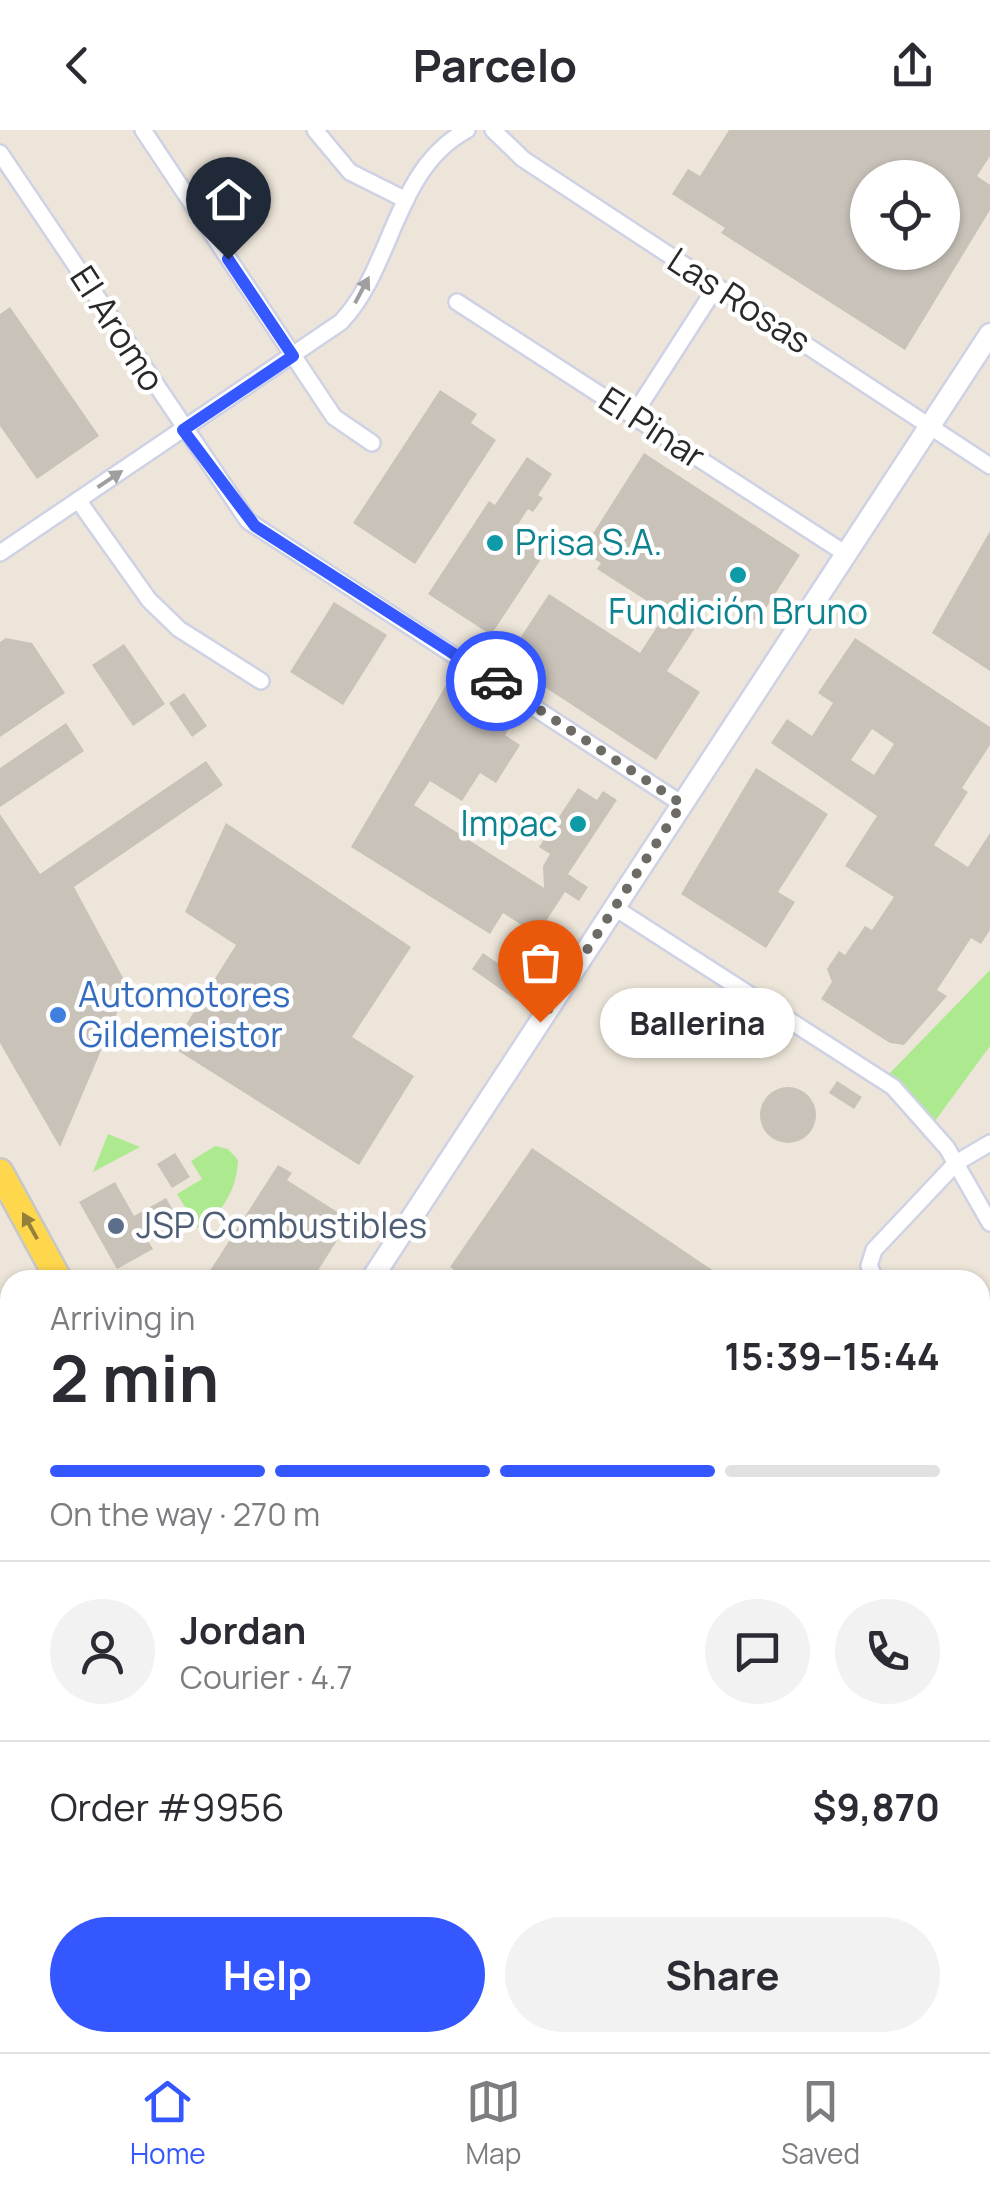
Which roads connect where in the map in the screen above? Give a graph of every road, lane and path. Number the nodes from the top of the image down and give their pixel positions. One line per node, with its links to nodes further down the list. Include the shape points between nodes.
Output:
1 (143, 130): 10 (street)
2 (315, 130): 6 (street, via 350,172)
3 (467, 130): 6 (street, via 438,150)
4 (494, 130): 7 (street, Las Rosas, via 523,160)
5 (0, 153): 13 (street, El Aromo)
6 (406, 200): 10 (street, one-way to 6, via 347,316)
7 (716, 287): 11 (street); 12 (street, Las Rosas)
8 (458, 302): 11 (street, El Pinar)
9 (990, 334): 12 (street)
10 (293, 356): 13 (street); 14 (street, via 334,417)
11 (633, 416): 18 (street, El Pinar)
12 (930, 426): 15 (street, Las Rosas); 18 (street)
13 (183, 430): 16 (street, one-way to 13); 20 (street, El Aromo, via 255,526)
14 (372, 444)
15 (990, 466)
16 (78, 500): 17 (street); 19 (street, via 178,629)
17 (0, 553)
18 (846, 554): 20 (street)
19 (261, 681)
20 (682, 804): 21 (street)
21 (614, 908): 23 (street, via 881,1078); 27 (street)
22 (990, 1144): 23 (street)
23 (956, 1162): 25 (street); 28 (street, via 874,1250)
24 (0, 1172): 26 (main road, one-way to 24)
25 (990, 1222)
26 (54, 1270)
27 (379, 1270)
28 (872, 1270)

